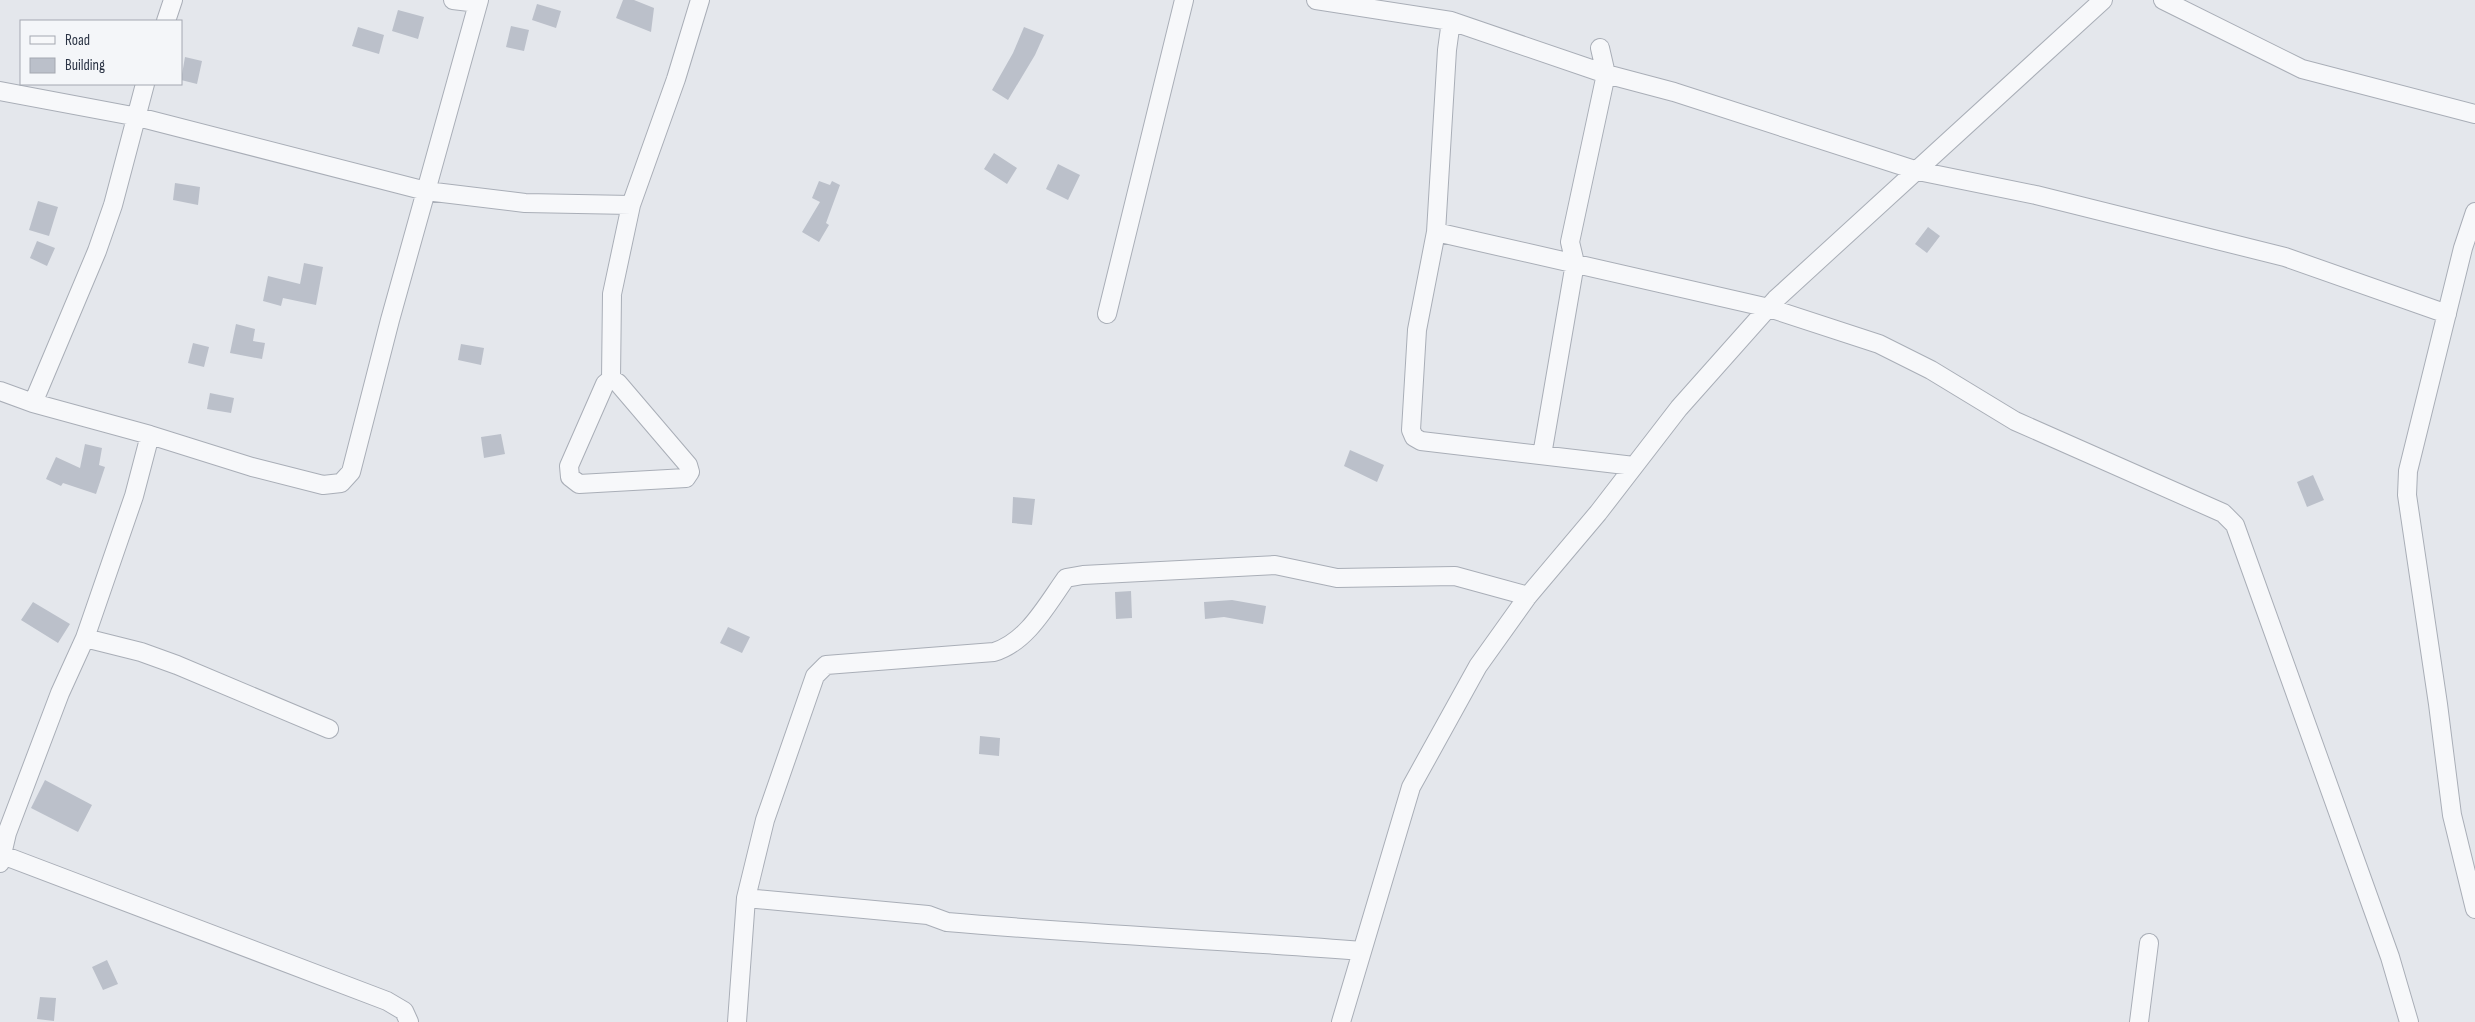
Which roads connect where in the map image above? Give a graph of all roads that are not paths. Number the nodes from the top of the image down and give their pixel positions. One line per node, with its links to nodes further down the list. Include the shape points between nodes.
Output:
1 (173, 0): 9 (street)
2 (453, 0): 8 (street)
3 (700, 0): 19 (street)
4 (1184, 0): 24 (street)
5 (1316, 0): 10 (street)
6 (2103, 0): 17 (street)
7 (2163, 0): 15 (street, via 2302,69)
8 (478, 2): 18 (street)
9 (166, 20)
10 (1451, 21): 12 (street); 21 (street)
11 (1600, 48): 12 (street)
12 (1606, 74): 17 (street, via 1674,92); 22 (street, via 1570,242)
13 (146, 85): 16 (street)
14 (0, 91): 16 (street)
15 (2475, 114)
16 (138, 117): 18 (street); 28 (street, via 97,251)
17 (1918, 171): 23 (street); 25 (street, via 2036,195 2285,257)
18 (426, 192): 19 (street, via 525,203); 29 (street, via 351,472 341,483 323,485)
19 (631, 205): 26 (street, via 612,294)
20 (2475, 212): 25 (street)
21 (1436, 232): 22 (street); 30 (street, via 1417,330 1411,430 1414,437 1421,441)
22 (1575, 263): 23 (street); 30 (street)
23 (1769, 308): 31 (street, via 1679,408); 44 (street, via 1879,344 1931,370 2015,421 2223,513 2235,525 2390,957)
24 (1107, 314)
25 (2447, 314): 37 (street, via 2408,471 2407,495 2452,815)
26 (611, 379): 26 (street, via 618,383 688,464 690,472 686,478 579,484 570,477 569,466 605,384)
27 (0, 391): 28 (street)
28 (33, 403): 29 (street)
29 (150, 435): 33 (street, via 134,496)
30 (1542, 455): 31 (street)
31 (1634, 466): 32 (street)
32 (1528, 596): 36 (street, via 1455,576 1337,578 1275,566 1083,575 1066,578 1020,639 1007,648 994,652 826,665 815,676 765,820); 39 (street, via 1478,666 1411,787)
33 (85, 638): 34 (street, via 177,665); 35 (street, via 60,693)
34 (329, 729)
35 (1, 857): 40 (street, via 386,1000 404,1010)
36 (746, 898): 39 (street, via 928,915 947,922); 41 (street)
37 (2475, 909)
38 (2149, 944): 43 (street)
39 (1362, 951): 42 (street)
40 (409, 1022)
41 (737, 1022)
42 (1341, 1022)
43 (2139, 1022)
44 (2409, 1022)

